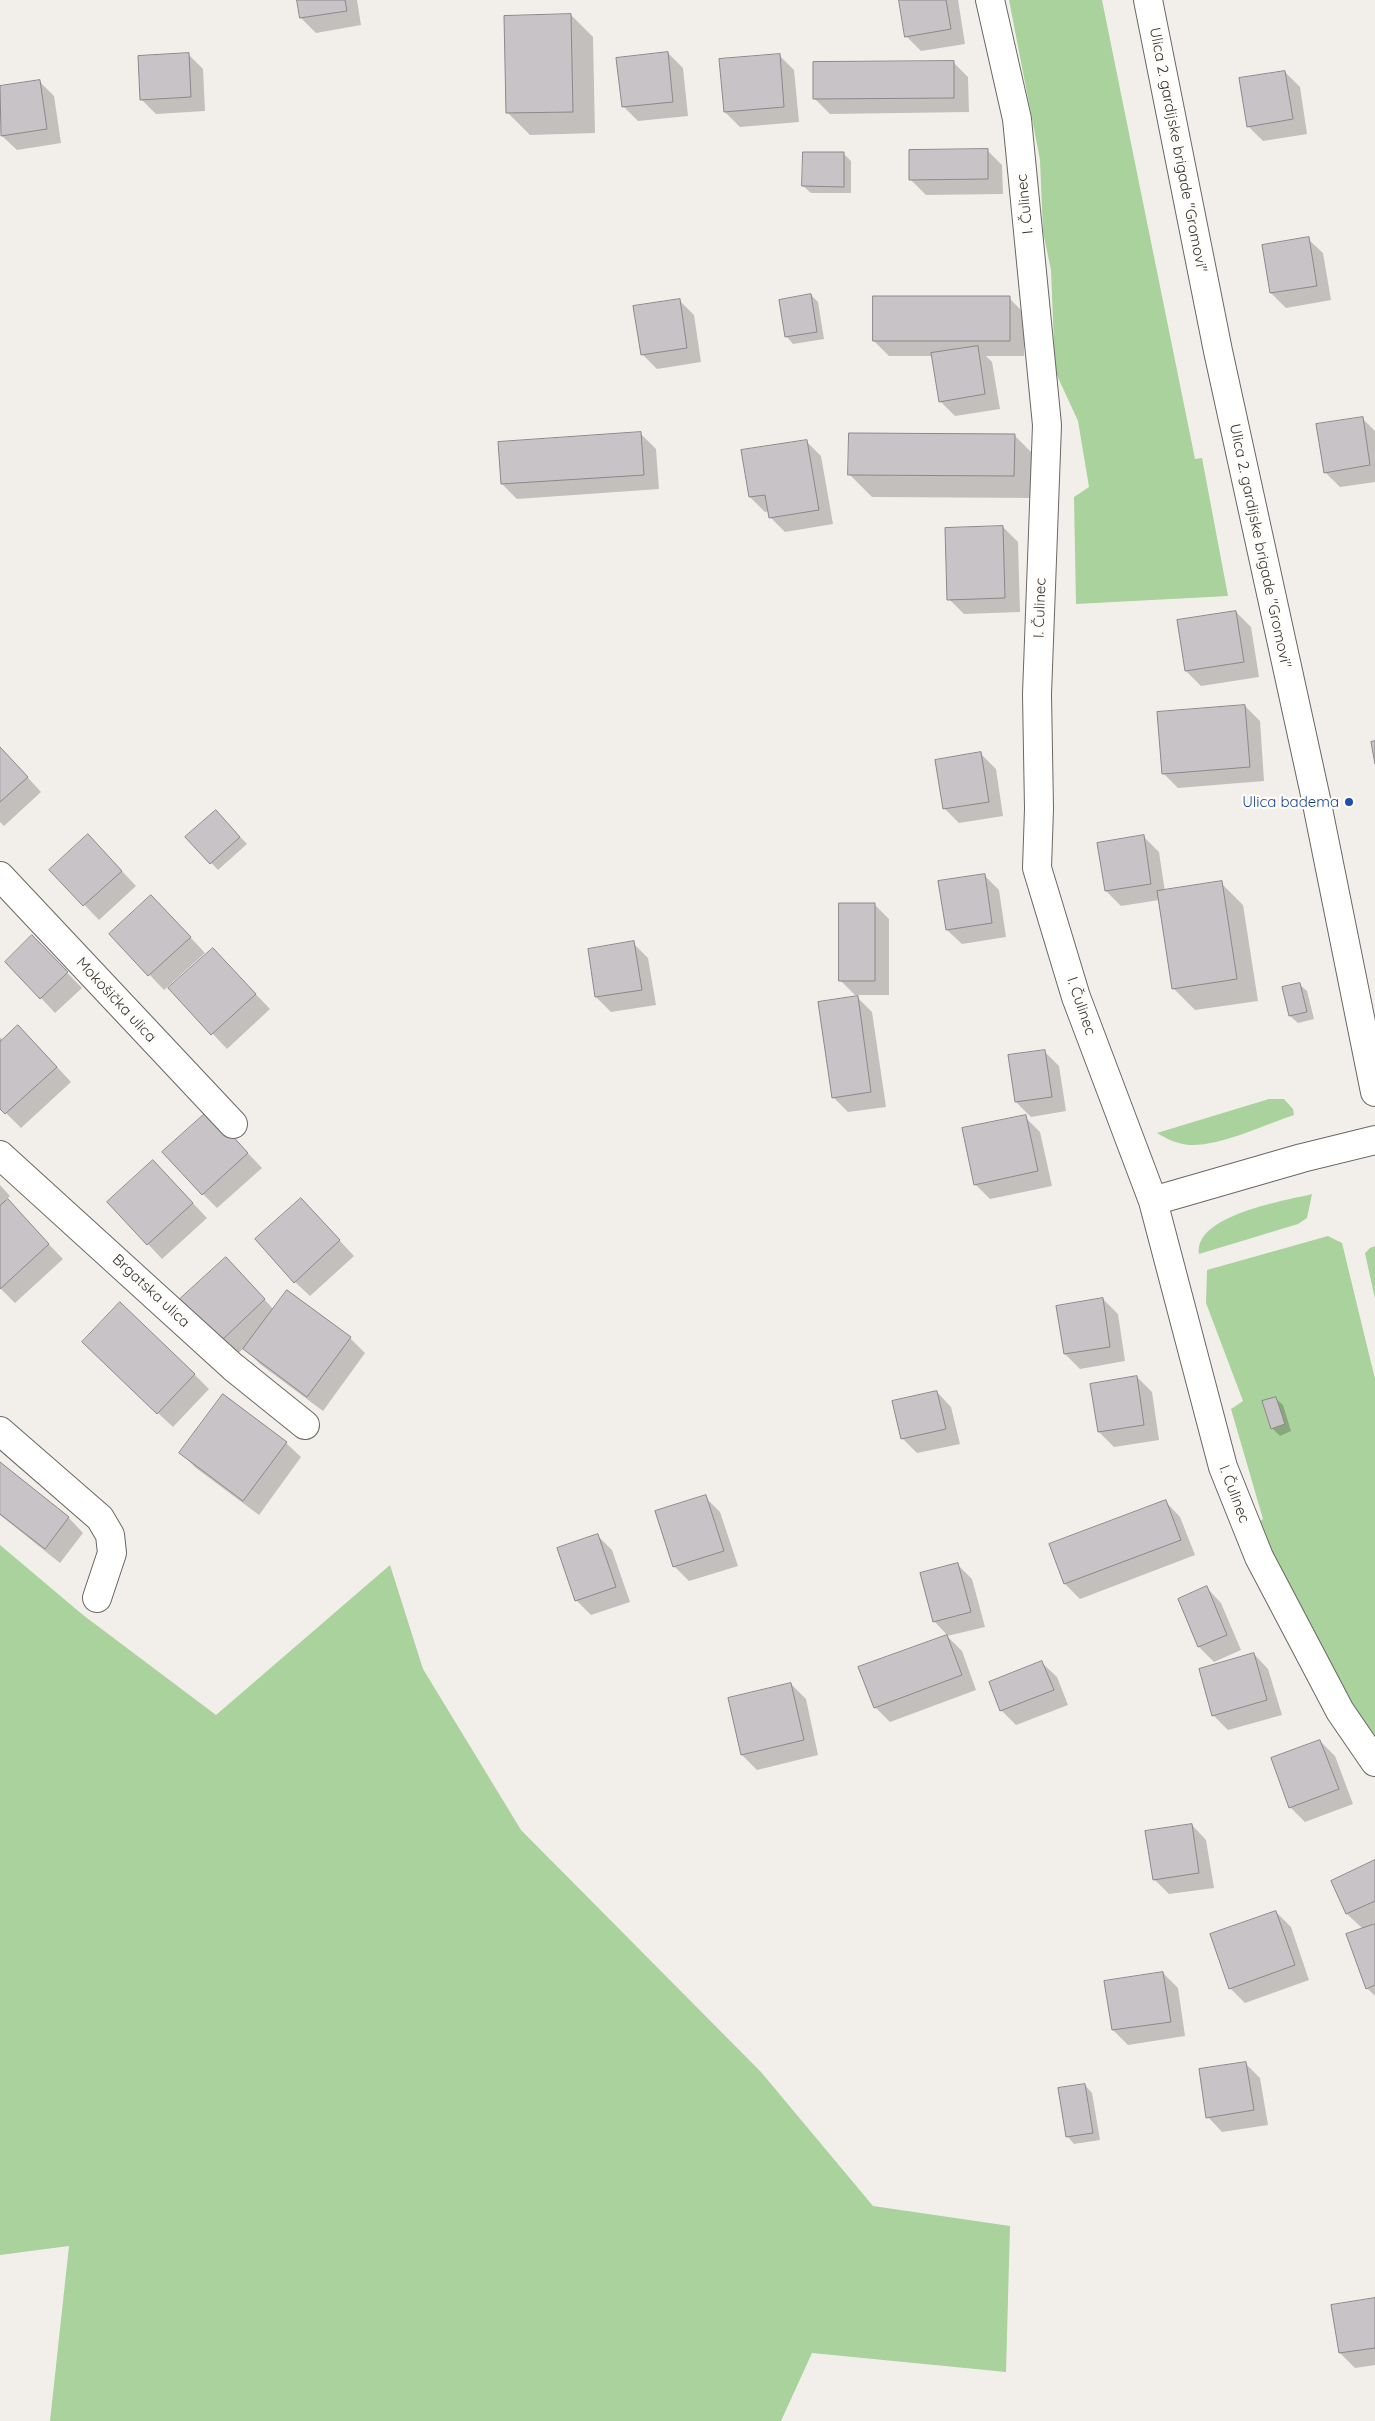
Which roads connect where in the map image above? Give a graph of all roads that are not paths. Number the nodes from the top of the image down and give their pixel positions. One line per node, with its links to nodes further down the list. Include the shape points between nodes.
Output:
1 (990, 0): 8 (street, I. Čulinec, via 1017,119 1047,425 1037,694 1037,868 1076,997)
2 (1148, 0): 4 (street, Ulica 2. gardijske brigade "Gromovi", via 1220,361 1316,798)
3 (0, 876): 5 (street, Mokošička ulica)
4 (1375, 1092)
5 (233, 1124)
6 (1375, 1140): 8 (street)
7 (0, 1155): 9 (street, Brgatska ulica, via 234,1367)
8 (1153, 1201): 12 (street, I. Čulinec, via 1222,1466 1264,1566 1340,1711)
9 (304, 1425)
10 (0, 1431): 11 (street, via 100,1518 110,1534 112,1553)
11 (97, 1598)
12 (1375, 1762)

